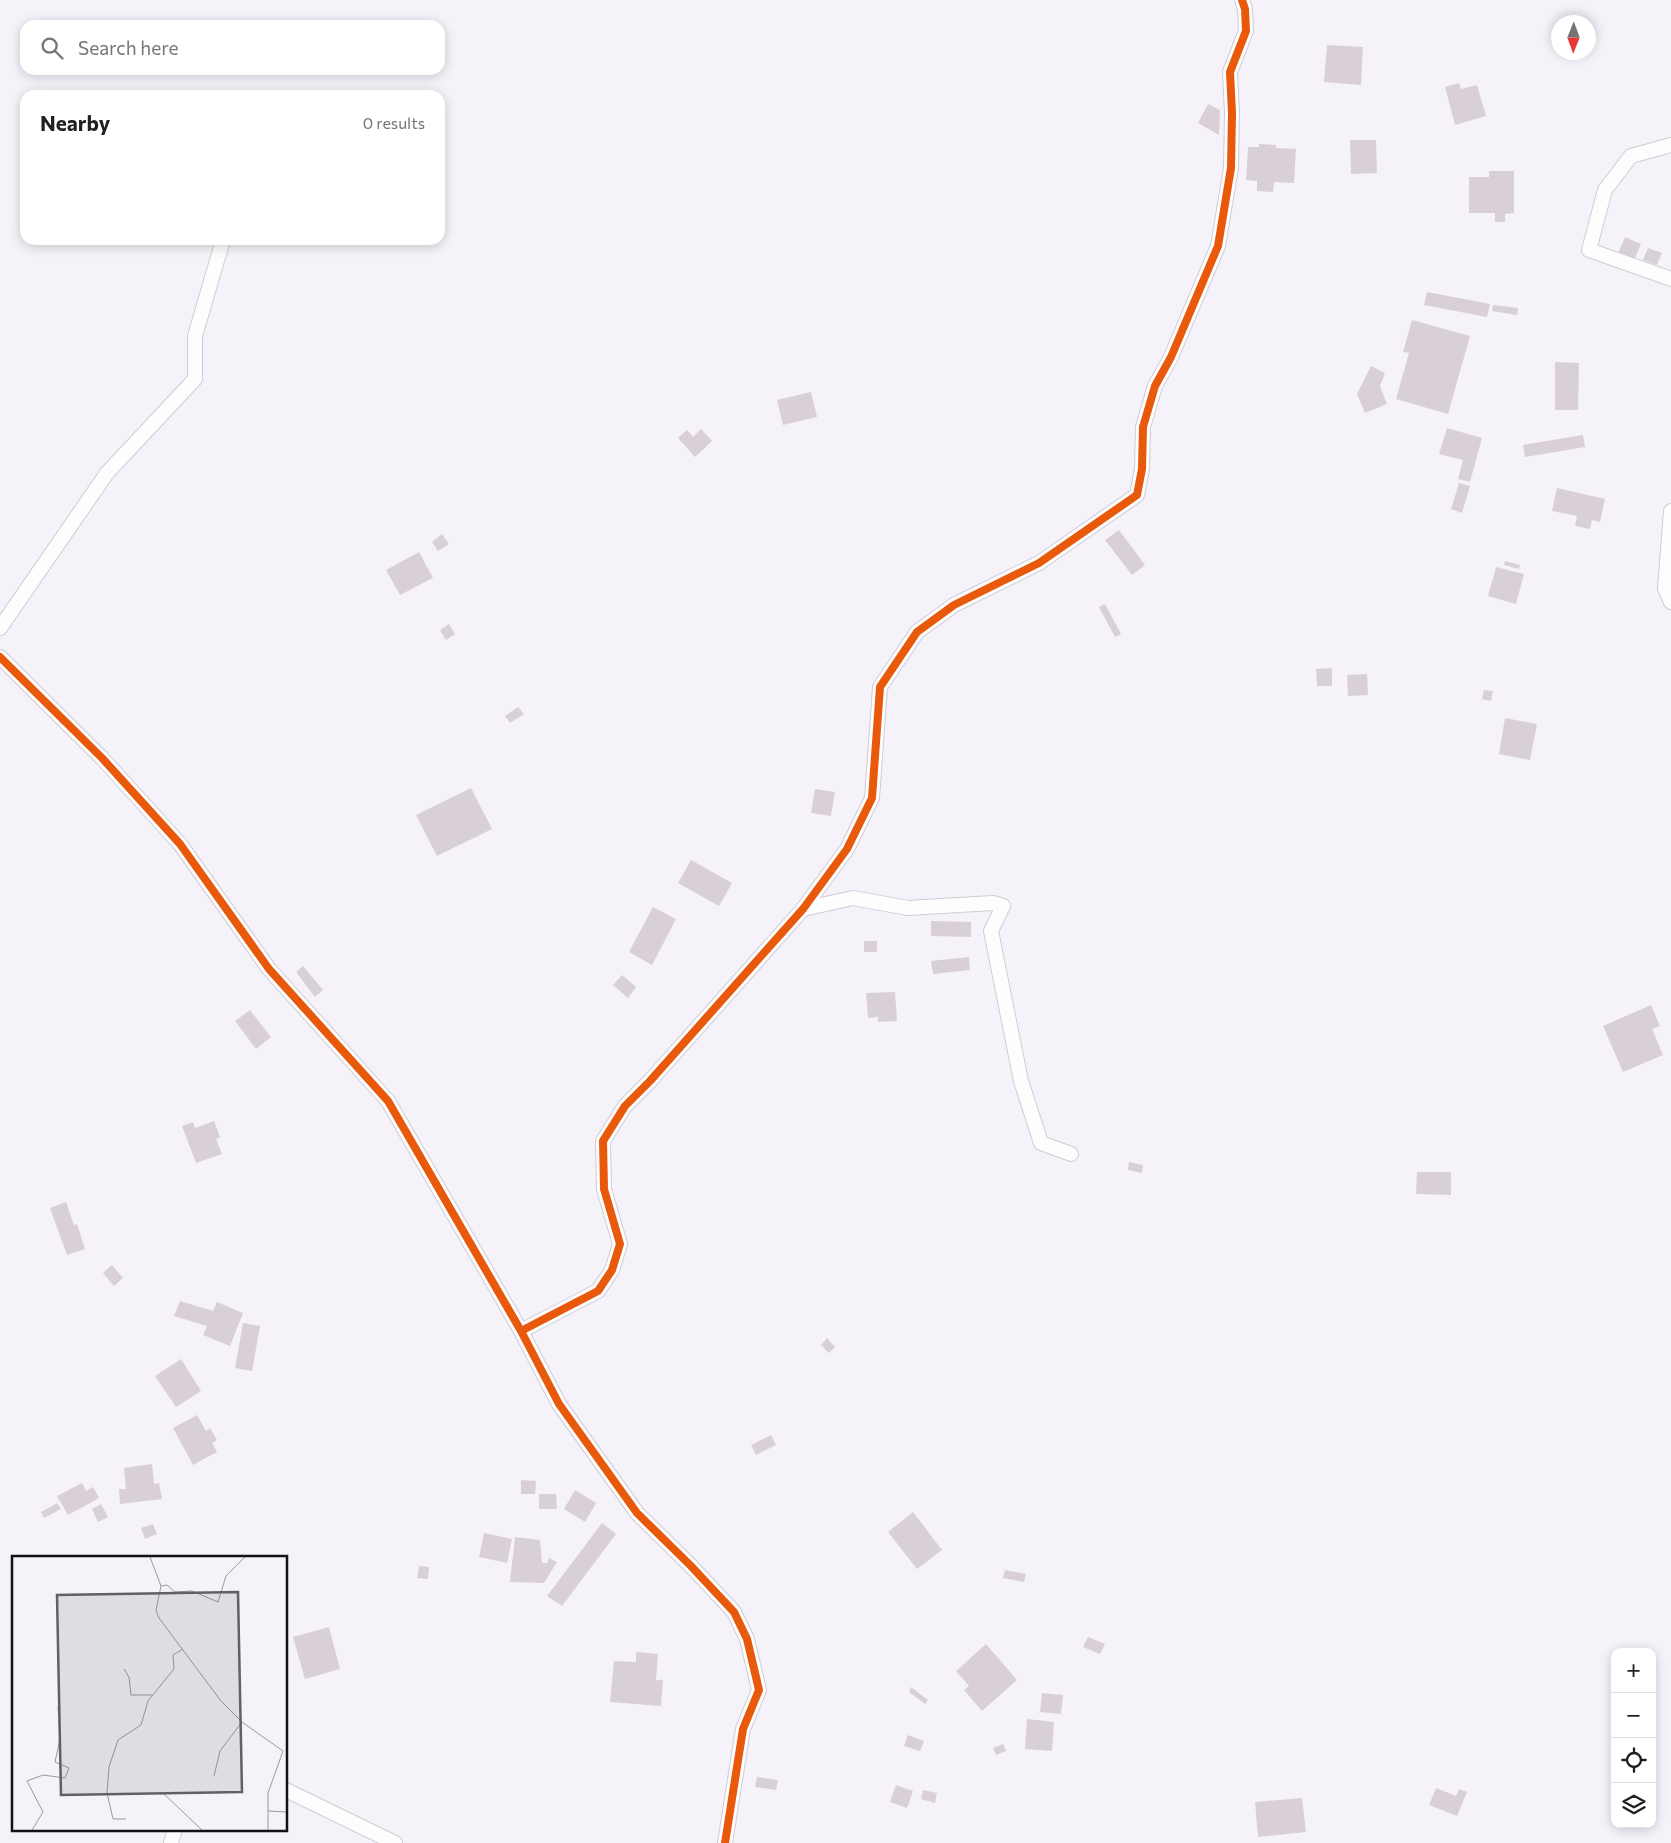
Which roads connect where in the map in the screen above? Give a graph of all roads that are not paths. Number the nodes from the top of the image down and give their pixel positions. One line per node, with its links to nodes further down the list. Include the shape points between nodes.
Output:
1 (1242, 0): 9 (street, via 1246,30 1230,72 1231,168 1218,246 1172,357 1155,386 1143,427 1142,470 1137,495 1039,563 954,605 917,632 880,687 872,798 847,849)
2 (1671, 145): 4 (street, via 1631,156 1605,190 1589,250)
3 (222, 245): 7 (street, via 195,336 195,378 107,473)
4 (1671, 279)
5 (1671, 512): 6 (street, via 1665,588)
6 (1671, 602)
7 (0, 628)
8 (0, 657): 11 (street, via 102,758 180,844 268,969 388,1101)
9 (803, 909): 10 (street, via 852,898 908,908 993,903 1003,906 991,931 1021,1081 1041,1143); 11 (street, via 625,1106 603,1141 604,1189 620,1244 612,1270 598,1291)
10 (1071, 1154)
11 (520, 1331): 16 (street, via 559,1404 637,1513 734,1612 747,1639 759,1690 743,1730)
12 (288, 1791): 15 (street)
13 (175, 1830): 14 (street)
14 (171, 1843)
15 (394, 1843)
16 (725, 1843)

